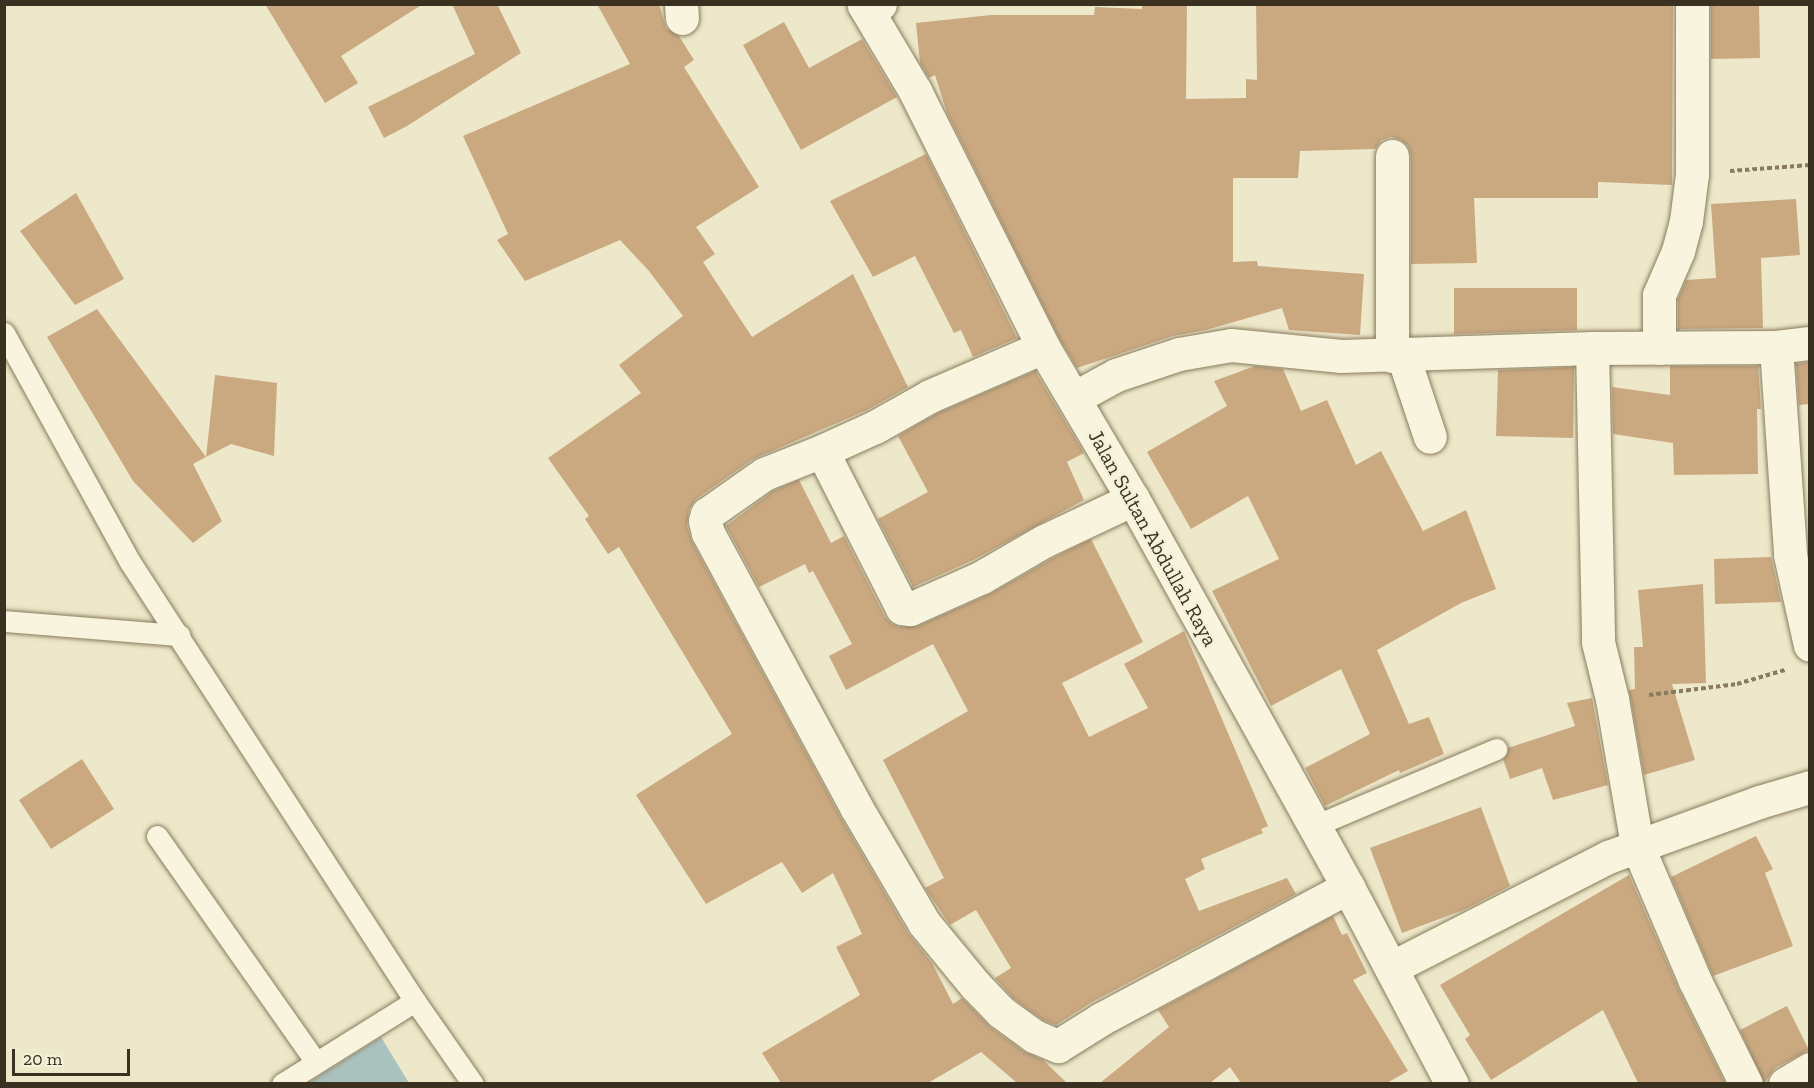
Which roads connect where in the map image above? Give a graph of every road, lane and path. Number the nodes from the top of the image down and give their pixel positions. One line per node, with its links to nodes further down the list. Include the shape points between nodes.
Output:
1 (1692, 4): 5 (street)
2 (868, 5): 8 (street, Jalan Sultan Abdullah Raya)
3 (1392, 156): 12 (street)
4 (1809, 165): 5 (path)
5 (1692, 174): 11 (street, via 1678,251 1659,295)
6 (4, 333): 18 (lane, via 130,562)
7 (1809, 343): 9 (street)
8 (1043, 347): 13 (street, Jalan Sultan Abdullah Raya); 15 (street, via 930,396)
9 (1776, 347): 11 (street); 19 (street)
10 (1592, 348): 11 (street); 12 (street); 20 (street, via 1598,642)
11 (1659, 348)
12 (1397, 356): 13 (street, via 1341,356 1231,345 1206,347 1116,375); 14 (street)
13 (1074, 398): 16 (street, Jalan Sultan Abdullah Raya)
14 (1430, 437)
15 (822, 451): 16 (street, via 902,608 910,609 982,577 1044,541); 26 (street, via 764,474 707,514 708,533 918,914 1001,1012 1034,1036 1058,1046 1101,1019)
16 (1133, 499): 23 (street, Jalan Sultan Abdullah Raya)
17 (4, 621): 18 (lane)
18 (179, 635): 28 (lane)
19 (1799, 657): 20 (path, via 1737,684)
20 (1612, 699): 25 (street)
21 (1496, 748): 23 (lane)
22 (1809, 787): 25 (street)
23 (1314, 826): 26 (street, Jalan Sultan Abdullah Raya)
24 (157, 836): 29 (lane)
25 (1637, 845): 27 (street); 34 (street, via 1695,981)
26 (1348, 887): 27 (street, Jalan Sultan Abdullah Raya)
27 (1391, 968): 33 (street, Jalan Sultan Abdullah Raya)
28 (415, 1001): 29 (lane); 32 (lane)
29 (316, 1062): 31 (lane)
30 (1809, 1069): 35 (street)
31 (282, 1083)
32 (473, 1083)
33 (1452, 1083)
34 (1746, 1083)
35 (1785, 1083)

